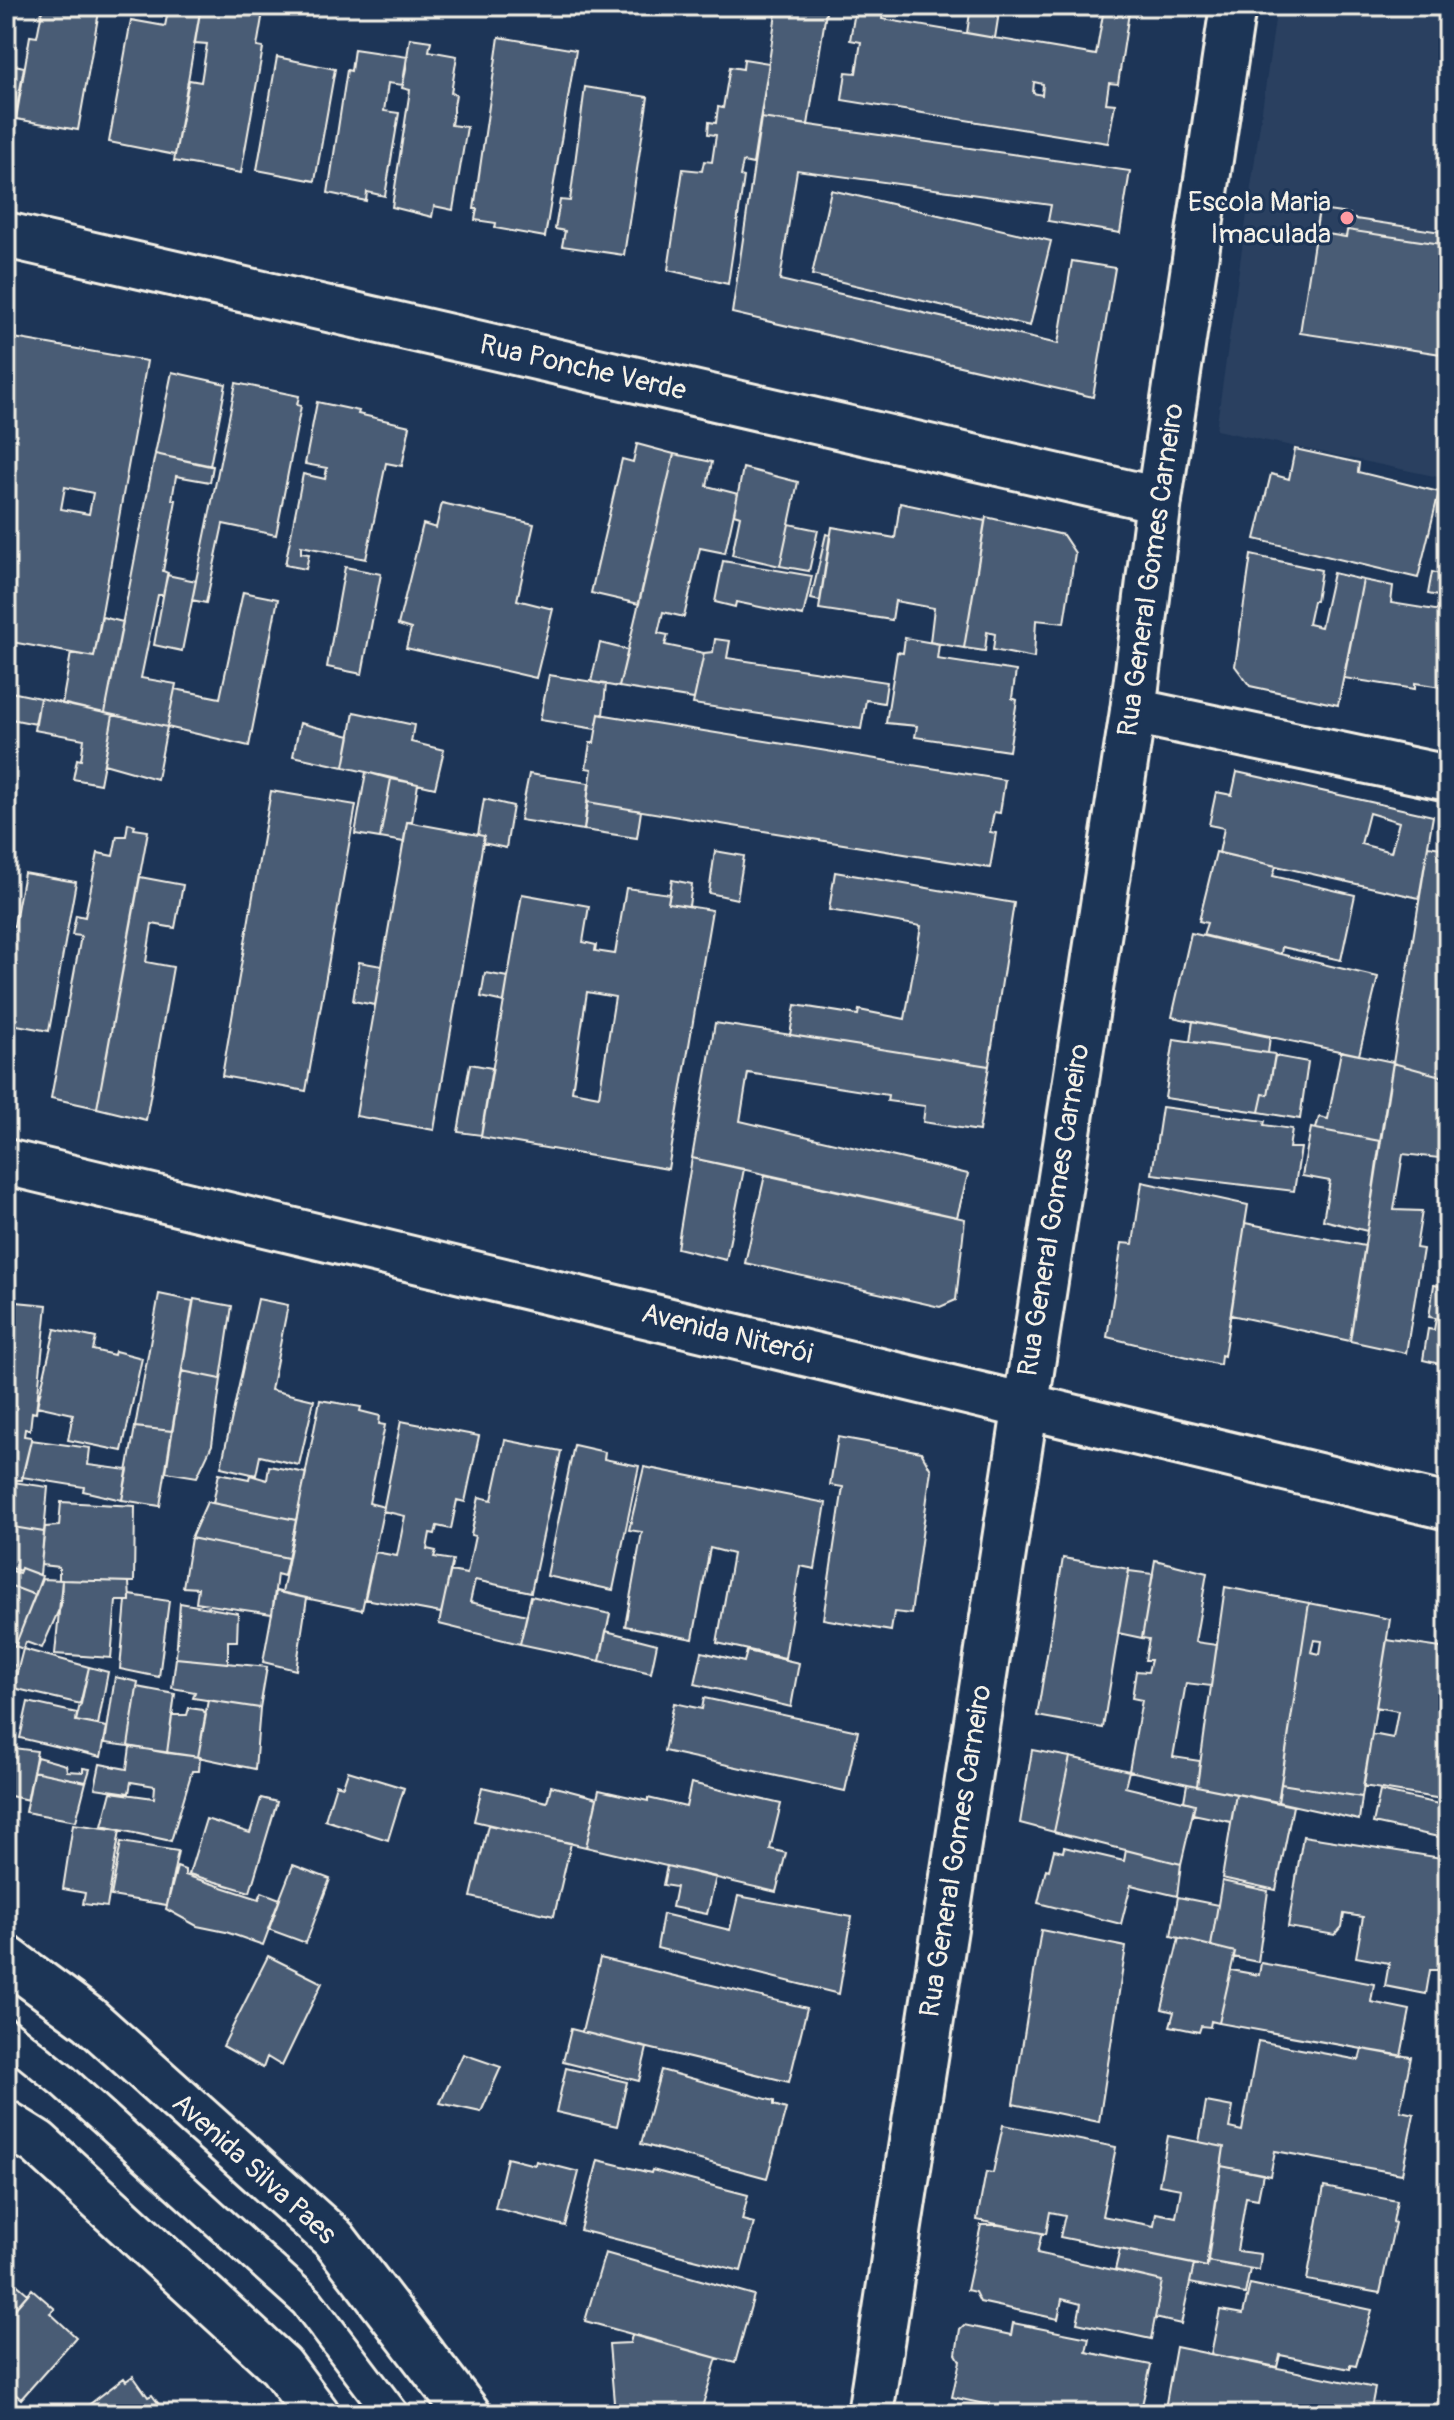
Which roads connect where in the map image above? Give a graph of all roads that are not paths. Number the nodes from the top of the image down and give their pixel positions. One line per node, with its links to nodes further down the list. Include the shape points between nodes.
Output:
1 (1233, 6): 3 (main road, Rua General Gomes Carneiro)
2 (6, 235): 3 (main road, Rua Ponche Verde)
3 (1159, 500): 4 (main road, Rua General Gomes Carneiro)
4 (1133, 711): 5 (main road); 7 (main road, Rua General Gomes Carneiro)
5 (1448, 778)
6 (6, 1162): 7 (main road, Avenida Niterói)
7 (1024, 1405): 8 (main road, Avenida Niterói); 17 (main road, Rua General Gomes Carneiro)
8 (1448, 1507)
9 (6, 1958): 16 (main road, Avenida Silva Paes, via 89,2019 334,2239)
10 (6, 2035): 12 (lane)
11 (6, 2052): 12 (lane)
12 (63, 2081): 15 (lane, via 307,2302)
13 (6, 2123): 14 (main road, via 38,2143 281,2366)
14 (317, 2414)
15 (392, 2414)
16 (468, 2414)
17 (870, 2414)

